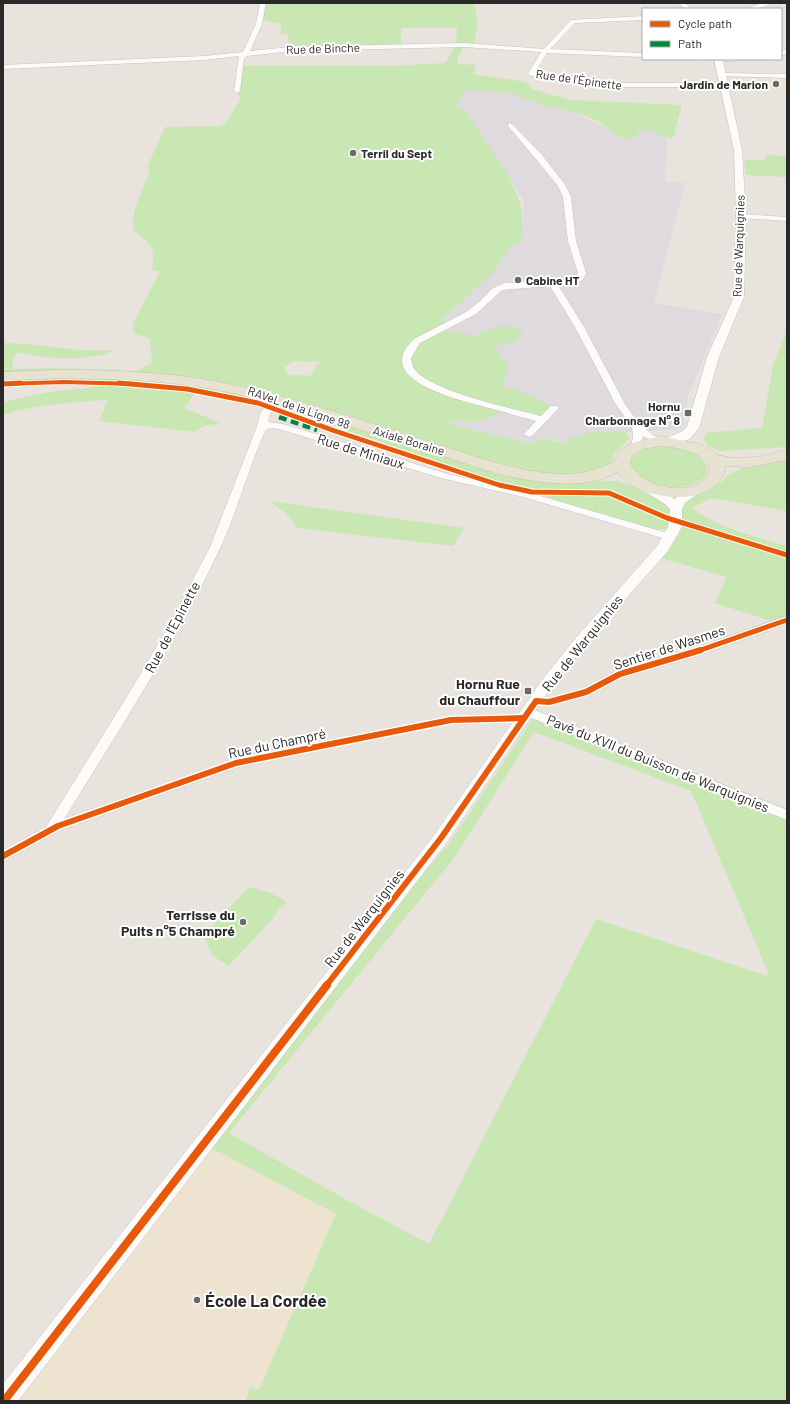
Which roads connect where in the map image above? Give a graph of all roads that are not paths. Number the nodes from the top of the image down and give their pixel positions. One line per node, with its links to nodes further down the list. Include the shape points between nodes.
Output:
1 (263, 3): 6 (street, via 259,24 247,51)
2 (769, 3): 3 (street)
3 (753, 8)
4 (642, 18): 5 (street, via 573,21)
5 (545, 51): 6 (street, Rue de Binche, via 464,45 291,49); 7 (street, Rue de Binche); 11 (street, Rue de l'Épinette, via 531,74 616,85)
6 (243, 54): 9 (street, Rue de Binche); 12 (street)
7 (642, 55)
8 (718, 60): 11 (street, Rue de Warquignies)
9 (3, 68)
10 (787, 76): 11 (street)
11 (723, 80): 14 (street, Rue de Warquignies, via 738,150)
12 (237, 91)
13 (510, 125): 16 (street, via 562,186 567,197 572,240 582,273 576,280)
14 (741, 216): 15 (street); 22 (street, Rue de Warquignies, via 739,297 712,358)
15 (787, 219)
16 (552, 283): 20 (street, via 504,286 494,290 470,313 413,345 408,352 407,361 414,376 436,389); 21 (street)
17 (3, 376): 33 (main road, Axiale Boraine, via 51,373 128,375 217,386 276,399 522,475 551,479)
18 (554, 408): 20 (street)
19 (266, 411): 23 (street, Rue de l'Epinette)
20 (543, 420): 24 (street)
21 (636, 426): 25 (street, via 650,437); 26 (street)
22 (693, 428): 25 (street, via 686,436); 27 (street)
23 (261, 429): 38 (street, Rue de Miniaux, via 270,425 280,426 459,480 547,501); 42 (street, Rue de l'Epinette, via 215,547 171,634)
24 (530, 434)
25 (665, 441): 26 (main road, via 647,442); 27 (main road, via 684,443)
26 (636, 446): 30 (main road, Axiale Boraine, via 625,454)
27 (697, 448): 29 (main road)
28 (787, 455): 31 (main road)
29 (711, 458): 31 (main road); 32 (main road, via 715,463)
30 (622, 463): 33 (main road, Axiale Boraine); 34 (main road, via 624,472)
31 (749, 463): 32 (main road)
32 (716, 475): 36 (main road, via 712,481)
33 (593, 476): 34 (main road)
34 (632, 480): 35 (main road)
35 (650, 489): 36 (main road, via 666,492); 37 (street, via 670,501)
36 (697, 490): 37 (street, via 687,495)
37 (676, 509): 38 (street, Rue de Warquignies, via 675,527)
38 (670, 537): 40 (street, Rue de Warquignies, via 579,643 547,683)
39 (787, 620): 40 (street, Sentier de Wasmes, via 700,651 620,674 586,692)
40 (530, 710): 41 (street, Pavé du XVII du Buisson de Warquignies); 42 (street, Rue du Champré, via 451,720 236,763); 44 (street, Rue de Warquignies, via 441,838)
41 (787, 815)
42 (51, 829): 43 (street, Rue du Champré)
43 (3, 856)
44 (4, 1401)

